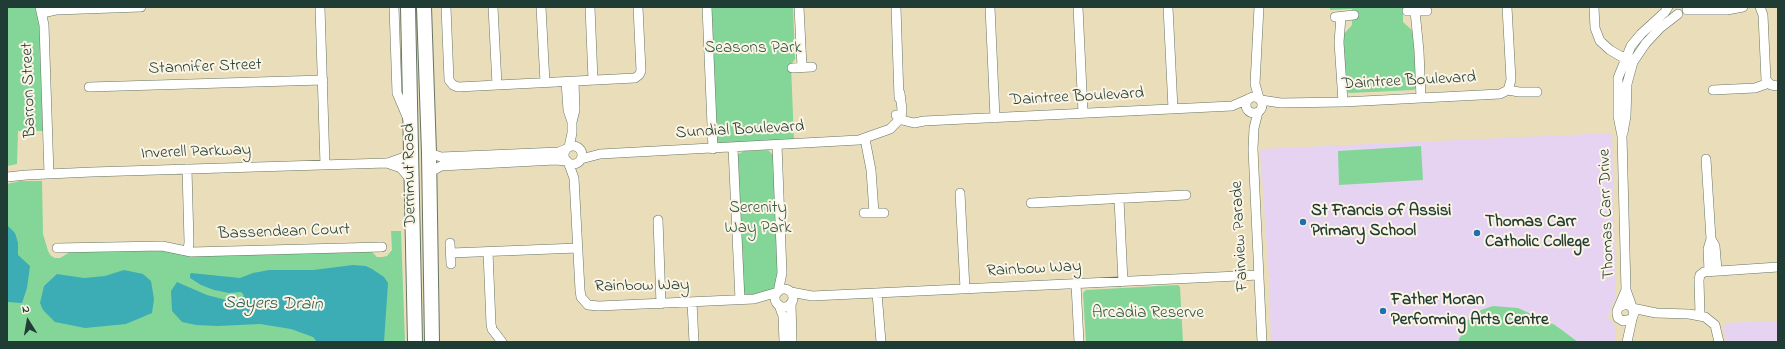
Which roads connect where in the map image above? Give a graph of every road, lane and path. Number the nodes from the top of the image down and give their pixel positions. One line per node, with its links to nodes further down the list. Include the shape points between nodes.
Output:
1 (141, 7): 24 (street)
2 (320, 7): 32 (street)
3 (394, 7): 50 (street, via 396,93)
4 (408, 7): 50 (highway, Derrimut Road)
5 (424, 7): 57 (highway, Derrimut Road)
6 (446, 7): 37 (street, via 451,84 458,87)
7 (493, 7): 37 (street)
8 (541, 7): 35 (street)
9 (590, 7): 33 (street)
10 (638, 7): 33 (street, via 640,73 635,78)
11 (707, 7): 54 (street)
12 (799, 7): 31 (street)
13 (896, 7): 48 (street)
14 (990, 7): 49 (street)
15 (1078, 7): 47 (street)
16 (1168, 7): 46 (street)
17 (1259, 7): 45 (street, Fairview Parade)
18 (1507, 7): 40 (street, via 1511,80)
19 (1594, 7): 28 (street, via 1595,28 1600,41)
20 (1669, 7): 25 (street, via 1674,12); 28 (street, Thomas Carr Drive, via 1631,46)
21 (1743, 7): 23 (street, via 1727,10)
22 (1760, 7): 36 (street, via 1763,15 1766,75)
23 (1707, 8): 25 (street)
24 (41, 10): 64 (street, Barron Street, via 44,25)
25 (1684, 10): 28 (street, Thomas Carr Drive, via 1660,28)
26 (1427, 11): 43 (street, via 1411,11 1419,51)
27 (1354, 15): 44 (street, via 1338,17)
28 (1629, 60): 91 (street, Thomas Carr Drive, via 1618,78)
29 (812, 67): 31 (street)
30 (792, 68): 31 (street)
31 (802, 68)
32 (322, 80): 39 (street, Stannifer Street); 61 (street)
33 (593, 80): 34 (street)
34 (570, 82): 35 (street); 56 (street, Rainbow Way, via 572,133)
35 (545, 83): 37 (street)
36 (1769, 83): 38 (street); 41 (street, via 1754,88)
37 (496, 85)
38 (1778, 86)
39 (89, 87)
40 (1508, 90): 42 (street, Daintree Boulevard); 43 (street, Daintree Boulevard, via 1500,94)
41 (1713, 90)
42 (1537, 92)
43 (1421, 98): 44 (street, Daintree Boulevard)
44 (1343, 102): 45 (street, Daintree Boulevard)
45 (1254, 105): 46 (street, Daintree Boulevard); 87 (street, Fairview Parade, via 1253,149)
46 (1174, 109): 47 (street, Daintree Boulevard)
47 (1083, 113): 49 (street, Daintree Boulevard)
48 (899, 117): 49 (street, Daintree Boulevard, via 911,123); 51 (street, Sundial Boulevard, via 881,132)
49 (996, 118)
50 (410, 122): 55 (highway, Derrimut Road)
51 (865, 139): 52 (street, Sundial Boulevard); 74 (street, via 871,170)
52 (777, 145): 53 (street, Sundial Boulevard); 86 (street)
53 (733, 148): 54 (street, Sundial Boulevard); 97 (street)
54 (713, 149): 56 (street, Sundial Boulevard, via 600,154)
55 (411, 152): 60 (street, Inverell Parkway); 67 (highway, Derrimut Road)
56 (576, 152): 57 (street, Sundial Boulevard, via 441,157); 59 (street, via 574,164); 59 (street, Rainbow Way, via 564,157); 66 (street, Rainbow Way)
57 (429, 153): 63 (highway, Derrimut Road)
58 (1706, 159): 85 (street, via 1711,239 1708,248)
59 (568, 162): 63 (street, via 555,160 441,166); 66 (street, Rainbow Way)
60 (387, 164): 61 (street, Inverell Parkway); 67 (street, Inverell Parkway, via 401,168)
61 (325, 165): 62 (street, Inverell Parkway)
62 (187, 169): 64 (street, Inverell Parkway); 80 (street)
63 (430, 172): 110 (highway, Derrimut Road)
64 (49, 174): 65 (street, Inverell Parkway)
65 (7, 177)
66 (574, 178): 79 (street, Rainbow Way)
67 (411, 181): 109 (highway, Derrimut Road)
68 (960, 193): 90 (street)
69 (1186, 195): 70 (street)
70 (1119, 199): 71 (street); 88 (street)
71 (1031, 203)
72 (884, 212): 74 (street)
73 (864, 213): 74 (street)
74 (874, 213)
75 (658, 220): 100 (street)
76 (450, 244): 82 (street)
77 (382, 247): 80 (street, Bassendean Court)
78 (57, 248): 80 (street, Bassendean Court, via 166,246)
79 (578, 248): 81 (street); 100 (street, Rainbow Way, via 580,294 588,305)
80 (188, 251)
81 (488, 252): 82 (street); 111 (street, via 491,324)
82 (451, 253): 83 (street)
83 (451, 264)
84 (1778, 266): 85 (street)
85 (1713, 270): 105 (street, via 1704,272 1700,277)
86 (782, 273): 92 (street); 93 (street)
87 (1259, 275): 88 (street, Rainbow Way); 117 (street, Fairview Parade)
88 (1123, 282): 89 (street, Rainbow Way)
89 (1076, 284): 90 (street, Rainbow Way); 116 (street)
90 (965, 289): 94 (street, Rainbow Way)
91 (1626, 290): 102 (street, Thomas Carr Drive); 103 (street, Thomas Carr Drive)
92 (790, 291): 93 (street, via 782,289); 95 (street, Rainbow Way); 99 (street)
93 (778, 292): 96 (street, Rainbow Way); 101 (street)
94 (877, 293): 95 (street, Rainbow Way); 115 (street)
95 (812, 296): 99 (street, Rainbow Way)
96 (754, 299): 97 (street, Rainbow Way); 101 (street, Rainbow Way)
97 (740, 300): 98 (street, Rainbow Way)
98 (692, 302): 100 (street, Rainbow Way); 112 (street)
99 (792, 303): 101 (street, via 787,306); 114 (street)
100 (661, 304)
101 (778, 304): 113 (street, via 783,316)
102 (1619, 307): 103 (street, via 1626,304); 107 (street, via 1617,314)
103 (1632, 308): 104 (street); 106 (street)
104 (1656, 313): 105 (street); 106 (street)
105 (1700, 316): 108 (street, via 1713,322)
106 (1632, 318): 107 (street, via 1626,322); 118 (street)
107 (1620, 320): 118 (street)
108 (1718, 341)
109 (415, 342)
110 (432, 342)
111 (502, 342)
112 (694, 342)
113 (784, 342)
114 (792, 342)
115 (881, 342)
116 (1079, 342)
117 (1262, 342)
118 (1627, 342)

